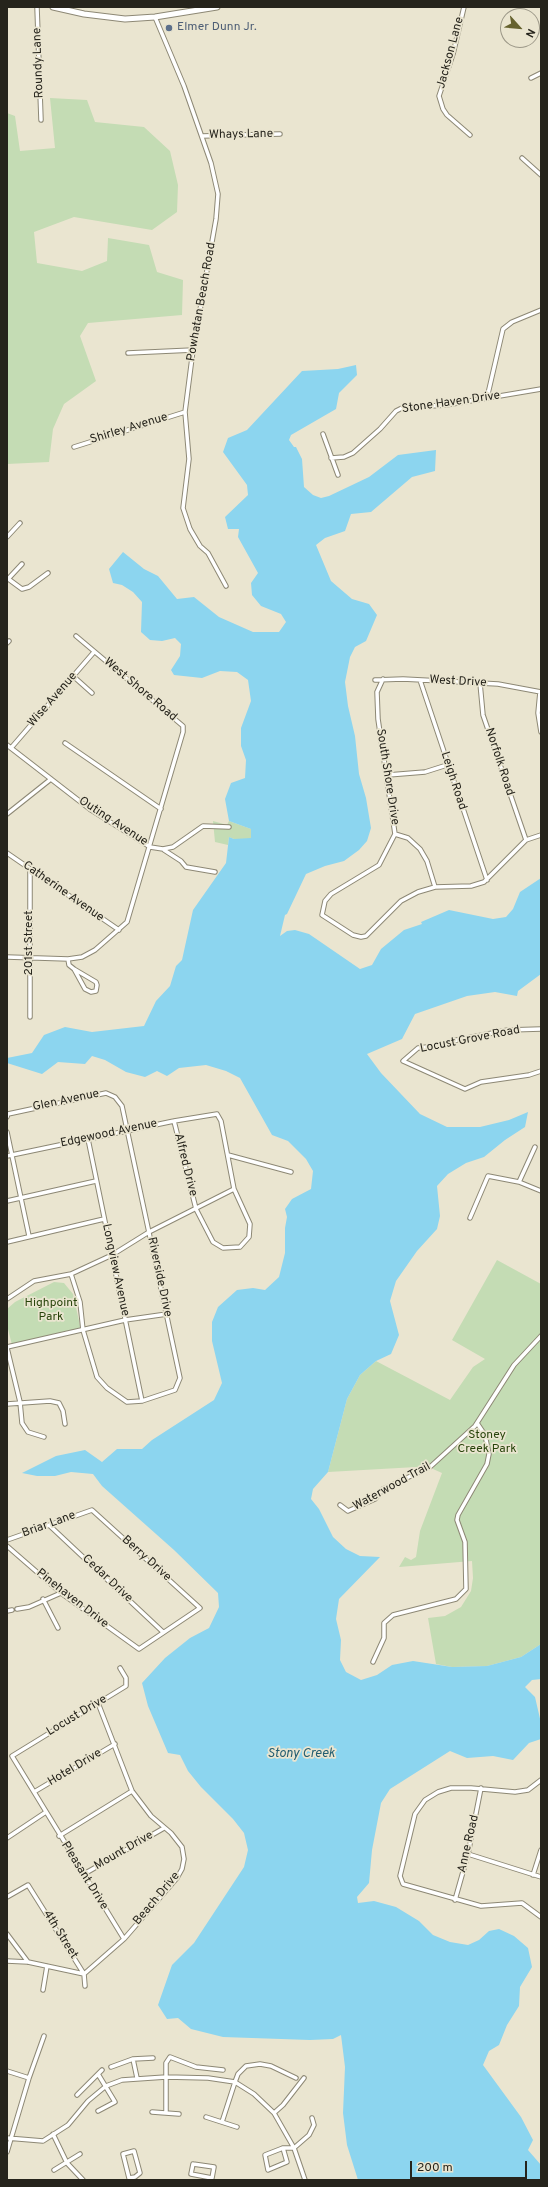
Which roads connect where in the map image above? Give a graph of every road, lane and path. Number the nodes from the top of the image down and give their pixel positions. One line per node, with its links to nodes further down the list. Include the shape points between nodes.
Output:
1 (36, 7): 8 (street, Roundy Lane)
2 (53, 7): 5 (main road, via 111,18)
3 (217, 7): 5 (main road)
4 (464, 7): 10 (street, Jackson Lane, via 453,54 439,96 447,115)
5 (155, 17): 11 (street, Powhatan Beach Road)
6 (541, 73): 7 (street)
7 (531, 78)
8 (41, 120)
9 (280, 134): 11 (street, Whays Lane)
10 (470, 135)
11 (202, 136): 15 (street, Powhatan Beach Road, via 217,186 218,202)
12 (522, 158): 13 (street)
13 (541, 175)
14 (541, 310): 18 (street, via 512,322 503,329)
15 (193, 350): 16 (street); 19 (street, Powhatan Beach Road)
16 (128, 353)
17 (541, 389): 18 (street, Stone Haven Drive)
18 (487, 398): 22 (street, Stone Haven Drive, via 399,409 353,453)
19 (185, 412): 21 (street, Shirley Avenue); 29 (street, Powhatan Beach Road, via 189,459 183,508 190,529 200,546 208,553)
20 (323, 434): 22 (street)
21 (74, 447)
22 (332, 458): 23 (street)
23 (338, 475)
24 (20, 524): 25 (street)
25 (7, 537)
26 (22, 564): 28 (street)
27 (48, 573): 28 (street, via 22,589)
28 (7, 579)
29 (226, 586)
30 (76, 636): 31 (street, West Shore Road)
31 (94, 652): 32 (street, Wise Avenue); 46 (street, West Shore Road, via 182,726 183,732)
32 (73, 676): 38 (street); 42 (street, Wise Avenue)
33 (383, 679): 34 (street, West Drive); 35 (street, West Drive); 44 (street, South Shore Drive, via 377,692 377,708)
34 (375, 680)
35 (420, 680): 36 (street, West Drive); 43 (street, Leigh Road)
36 (480, 683): 37 (street, West Drive); 51 (street, Norfolk Road, via 483,715)
37 (541, 692): 39 (street, via 538,713)
38 (92, 693)
39 (541, 732)
40 (65, 743): 46 (street)
41 (7, 745): 42 (street, Outing Avenue)
42 (11, 748): 45 (street, Outing Avenue)
43 (447, 765): 44 (street, via 425,772); 57 (street, Leigh Road)
44 (388, 775): 49 (street, South Shore Drive)
45 (51, 779): 47 (street); 52 (street, Outing Avenue, via 92,810)
46 (160, 809): 52 (street, West Shore Road)
47 (7, 814)
48 (229, 827): 53 (street, Outing Avenue, via 203,826 173,847)
49 (395, 834): 58 (street, via 408,838 420,849); 58 (street, South Shore Drive, via 377,868 331,894 325,901 321,914 353,935 363,937 401,901 418,892)
50 (541, 835): 51 (street)
51 (526, 840): 57 (street)
52 (150, 847): 53 (street, Outing Avenue); 59 (street, West Shore Road, via 131,913)
53 (163, 849): 56 (street, via 186,867)
54 (7, 853): 55 (street, Catherine Avenue)
55 (30, 869): 59 (street, Catherine Avenue); 61 (street, 201st Street)
56 (215, 872)
57 (487, 880): 58 (street, via 476,885)
58 (436, 887)
59 (119, 930): 62 (street, West Shore Road, via 95,950 82,957)
60 (7, 957): 61 (street, West Shore Road)
61 (31, 958): 62 (street, West Shore Road); 64 (street, 201st Street)
62 (68, 959): 63 (street)
63 (74, 970): 63 (street, via 96,982 96,991 87,991)
64 (30, 1017)
65 (541, 1029): 66 (street, Locust Grove Road, via 508,1030 418,1048 403,1061 465,1089 481,1082)
66 (541, 1071)
67 (211, 1114): 69 (street, Edgewood Avenue); 75 (street, Alfred Drive, via 217,1114 221,1121)
68 (7, 1117): 70 (street, Glen Avenue, via 8,1114 106,1093 115,1097 122,1106)
69 (174, 1121): 70 (street, Edgewood Avenue); 84 (street, Alfred Drive)
70 (127, 1130): 72 (street, Edgewood Avenue); 87 (street, Riverside Drive)
71 (7, 1132): 74 (street)
72 (88, 1139): 74 (street, Edgewood Avenue); 78 (street, Longview Avenue)
73 (536, 1147): 79 (street)
74 (12, 1155): 76 (street, Edgewood Avenue); 82 (street)
75 (228, 1155): 77 (street); 80 (street, Alfred Drive)
76 (7, 1156)
77 (291, 1172)
78 (96, 1181): 82 (street); 86 (street, Longview Avenue)
79 (519, 1182): 81 (street); 85 (street, via 488,1176)
80 (234, 1189): 84 (street); 84 (street, Alfred Drive, via 250,1224 249,1237 240,1247 223,1248 213,1242)
81 (541, 1191)
82 (22, 1198): 83 (street); 88 (street)
83 (7, 1201)
84 (196, 1210): 87 (street)
85 (470, 1218)
86 (104, 1219): 88 (street); 90 (street, Longview Avenue)
87 (149, 1232): 90 (street); 95 (street, Riverside Drive)
88 (29, 1236): 89 (street)
89 (7, 1242)
90 (112, 1255): 91 (street); 96 (street, Longview Avenue)
91 (71, 1274): 93 (street, via 34,1281); 97 (street, via 80,1302)
92 (7, 1293): 93 (street)
93 (11, 1296): 94 (street)
94 (7, 1299)
95 (167, 1314): 96 (street); 101 (street, Riverside Drive, via 180,1378 175,1390)
96 (125, 1320): 97 (street); 101 (street, Longview Avenue)
97 (83, 1330): 99 (street); 101 (street, via 97,1377 107,1388 127,1402)
98 (541, 1336): 104 (street, Waterwood Trail, via 514,1365)
99 (7, 1348): 100 (street)
100 (8, 1361): 102 (street)
101 (142, 1401)
102 (20, 1402): 103 (street); 105 (street, via 59,1403); 106 (street, via 22,1423 28,1432)
103 (7, 1404)
104 (477, 1423): 107 (street, Waterwood Trail, via 430,1467 383,1489 375,1499 348,1511); 117 (street, via 485,1435 489,1454 487,1464 457,1520 465,1542 466,1589 456,1599 393,1615 384,1623 384,1638)
105 (65, 1424)
106 (44, 1437)
107 (340, 1505)
108 (92, 1510): 109 (street, Briar Lane); 116 (street, Berry Drive, via 200,1608)
109 (50, 1526): 110 (street, Briar Lane); 116 (street, Cedar Drive)
110 (7, 1540)
111 (7, 1546): 112 (street, Pinehaven Drive)
112 (61, 1593): 113 (street); 116 (street, Pinehaven Drive, via 138,1649)
113 (43, 1600): 114 (street, via 29,1607); 115 (street)
114 (17, 1609)
115 (58, 1628)
116 (163, 1632)
117 (373, 1662)
118 (120, 1668): 119 (street, Locust Drive, via 126,1678 126,1686)
119 (98, 1703): 120 (street, Beach Drive); 121 (street, Locust Drive)
120 (115, 1744): 124 (street, Beach Drive); 125 (street, Hotel Drive)
121 (12, 1756): 125 (street, Pleasant Drive)
122 (541, 1780): 123 (street, via 528,1790 515,1792)
123 (481, 1788): 131 (street, Anne Road); 136 (street, via 451,1788 438,1792 420,1805 415,1814 400,1876 403,1884)
124 (132, 1791): 127 (street, Beach Drive); 128 (street)
125 (34, 1792): 126 (street, Pleasant Drive)
126 (46, 1812): 128 (street, Pleasant Drive); 129 (street)
127 (164, 1828): 132 (street, Mount Drive); 139 (street, Beach Drive, via 182,1847 182,1869)
128 (59, 1836): 132 (street, Pleasant Drive)
129 (7, 1838)
130 (541, 1850): 133 (street)
131 (468, 1854): 133 (street); 136 (street, Anne Road)
132 (84, 1874): 139 (street, Pleasant Drive)
133 (533, 1875): 134 (street)
134 (541, 1877)
135 (7, 1897): 143 (street, 4th Street, via 28,1885)
136 (455, 1900): 137 (street, via 481,1906 522,1903)
137 (541, 1916)
138 (7, 1934): 141 (street)
139 (124, 1939): 143 (street, Beach Drive)
140 (7, 1961): 141 (street)
141 (28, 1962): 142 (street)
142 (47, 1966): 143 (street); 145 (street)
143 (84, 1974): 144 (street, 4th Street)
144 (85, 1986)
145 (43, 1990)
146 (44, 2036): 155 (street)
147 (153, 2058): 148 (street)
148 (133, 2059): 149 (street); 156 (street)
149 (111, 2067)
150 (102, 2070): 153 (street)
151 (223, 2070): 154 (street, via 196,2067 170,2057 166,2063)
152 (7, 2071): 155 (street)
153 (98, 2074): 160 (street); 161 (street)
154 (166, 2077): 156 (street); 159 (street, via 208,2078); 164 (street)
155 (29, 2078): 172 (street)
156 (137, 2078): 160 (street)
157 (296, 2078): 159 (street, via 271,2066 260,2064 246,2066)
158 (304, 2078): 165 (street)
159 (234, 2082): 165 (street, via 254,2094); 169 (street)
160 (106, 2086): 162 (street, via 114,2102); 171 (street, via 88,2101 68,2125)
161 (77, 2095)
162 (98, 2111)
163 (152, 2112): 164 (street)
164 (166, 2113): 166 (street)
165 (274, 2113): 174 (street)
166 (178, 2114)
167 (206, 2116): 169 (street)
168 (312, 2118): 174 (street, via 314,2125 309,2135)
169 (222, 2122): 170 (street)
170 (237, 2127)
171 (53, 2134): 172 (street, via 43,2141); 177 (street)
172 (9, 2138): 175 (street)
173 (283, 2148): 173 (street, via 265,2155 268,2170 287,2162); 174 (street)
174 (294, 2148): 182 (street)
175 (7, 2152)
176 (80, 2154): 177 (street)
177 (67, 2163): 178 (street); 181 (street)
178 (54, 2170)
179 (136, 2178): 179 (street, via 128,2176 124,2152 136,2152 140,2173)
180 (199, 2178): 180 (street, via 191,2174 193,2164 214,2167 212,2178)
181 (83, 2180)
182 (305, 2180)

